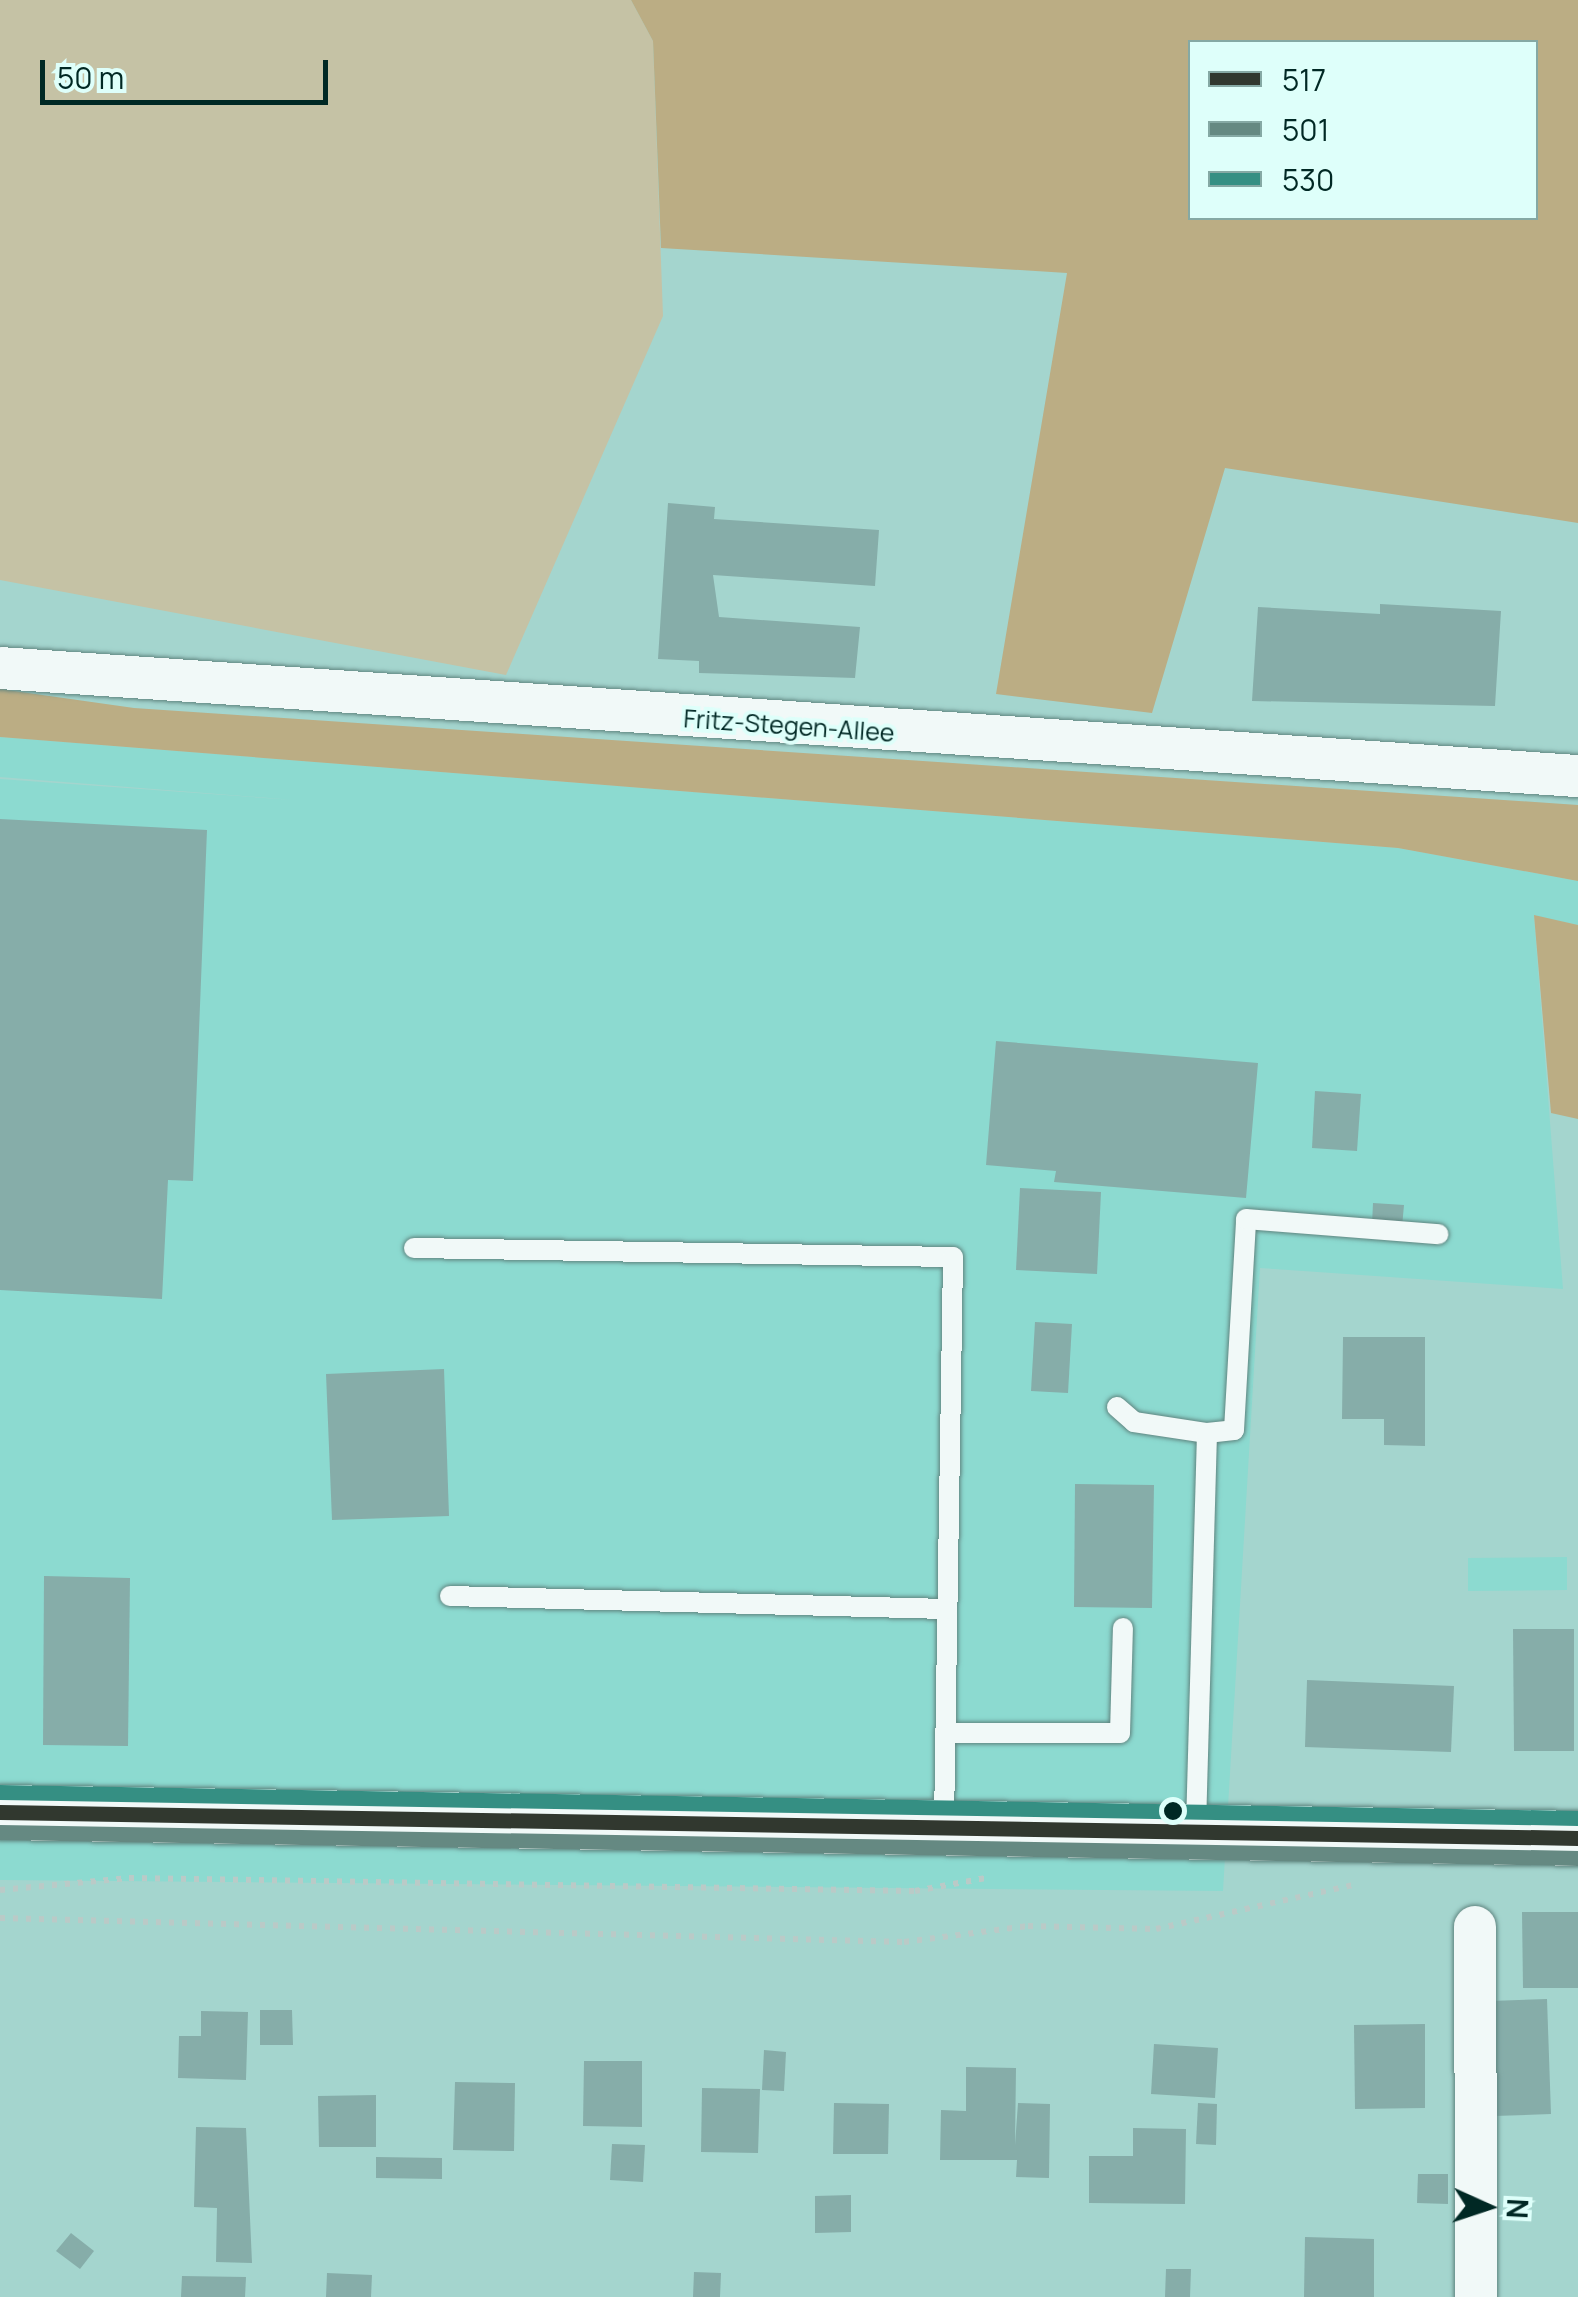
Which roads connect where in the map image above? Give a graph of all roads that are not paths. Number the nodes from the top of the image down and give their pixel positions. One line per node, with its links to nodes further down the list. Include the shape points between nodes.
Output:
1 (0, 668): 2 (street, Fritz-Stegen-Allee)
2 (1578, 776)
3 (1438, 1234): 6 (lane, via 1246,1219 1234,1430)
4 (414, 1248): 8 (lane, via 953,1257)
5 (1117, 1407): 6 (lane, via 1134,1422)
6 (1207, 1433): 13 (lane)
7 (450, 1596): 8 (lane)
8 (947, 1608): 10 (lane)
9 (1123, 1628): 10 (lane, via 1120,1733)
10 (945, 1733): 12 (lane)
11 (0, 1812): 12 (street)
12 (944, 1825): 13 (street)
13 (1196, 1829): 14 (street)
14 (1578, 1838)
15 (1476, 1927): 16 (street)
16 (1476, 2297)

